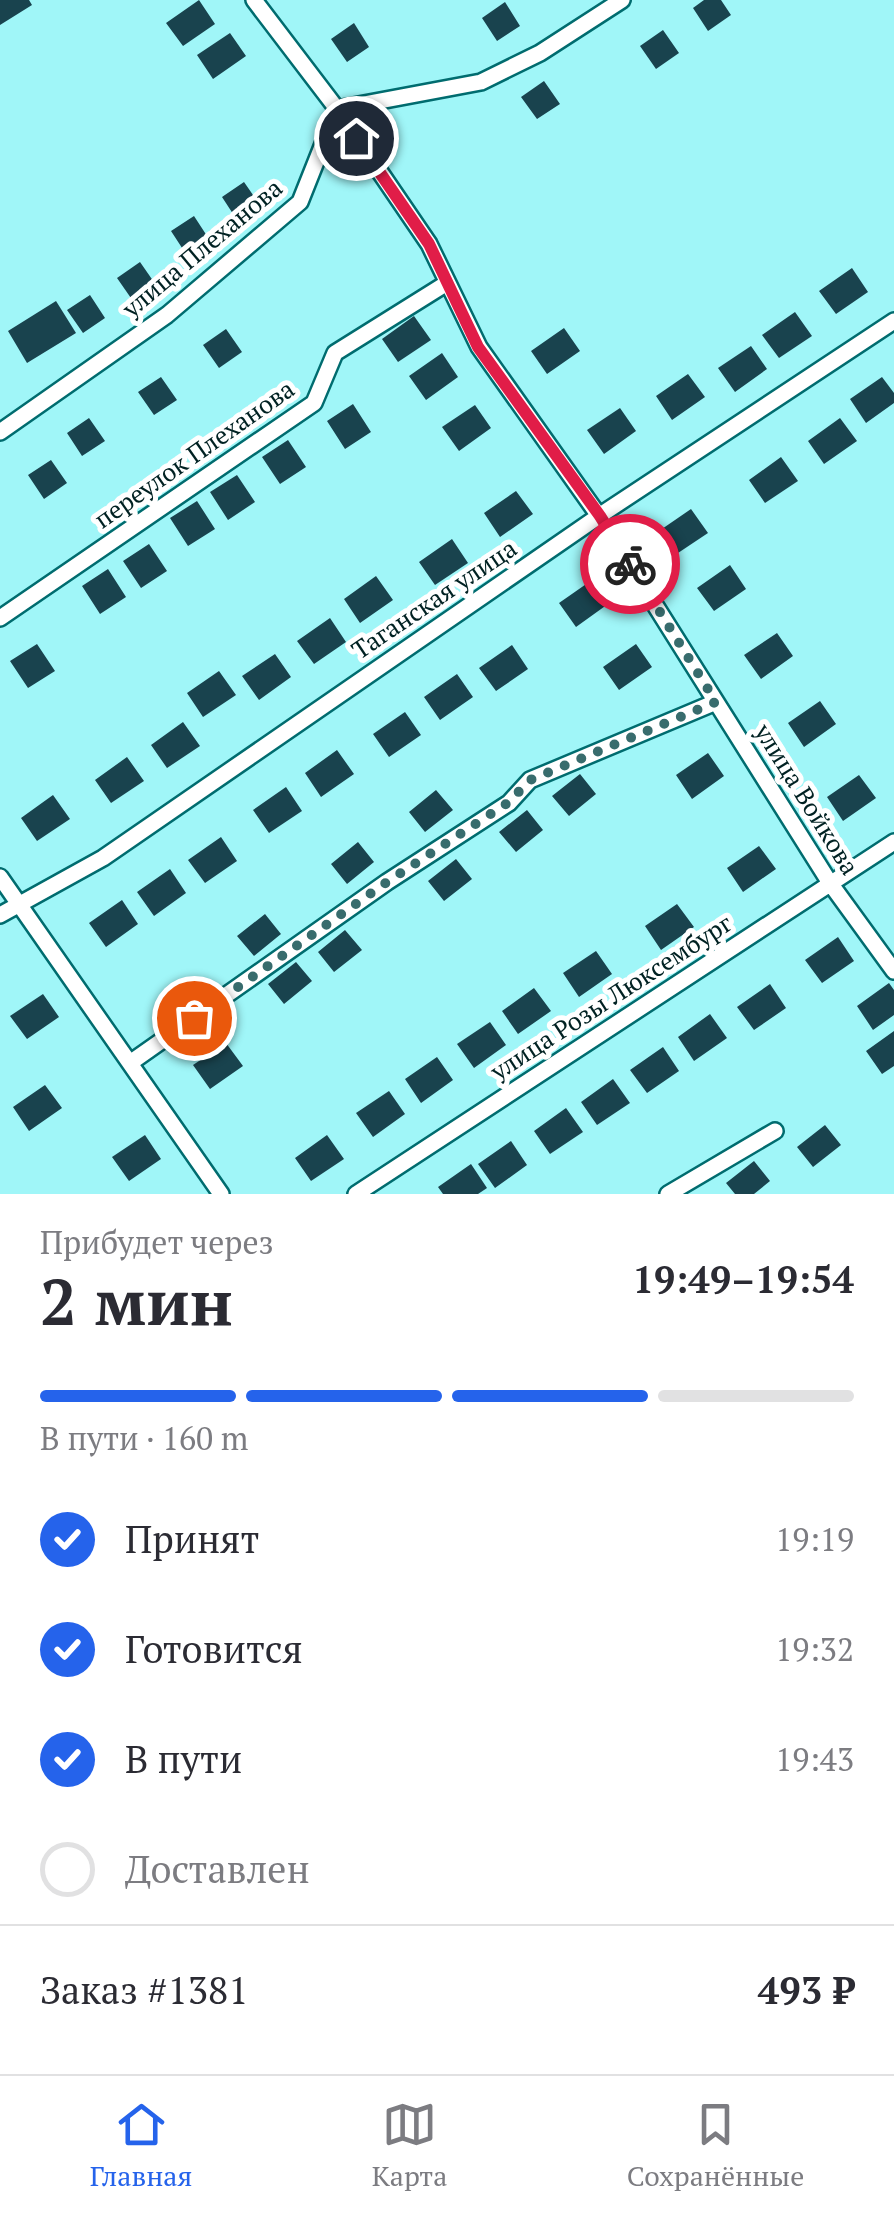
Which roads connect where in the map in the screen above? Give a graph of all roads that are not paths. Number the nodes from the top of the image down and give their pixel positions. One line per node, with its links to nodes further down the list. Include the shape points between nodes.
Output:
1 (254, 0): 3 (street, улица Войкова)
2 (622, 0): 3 (street, via 481,82)
3 (337, 109): 4 (street, улица Войкова, via 429,244); 6 (street, улица Плеханова, via 300,202 168,314)
4 (446, 283): 7 (street, улица Войкова, via 478,347); 8 (street, переулок Плеханова, via 336,353 314,404)
5 (894, 321): 7 (street, Таганская улица)
6 (0, 432)
7 (600, 516): 9 (street, улица Войкова); 13 (street, Таганская улица, via 103,858)
8 (0, 618)
9 (716, 702): 12 (street, улица Войкова); 16 (street, via 530,780 509,802)
10 (894, 842): 12 (street, улица Розы Люксембург)
11 (0, 877): 13 (street)
12 (830, 884): 15 (street, улица Войкова); 19 (street, улица Розы Люксембург)
13 (17, 903): 14 (street, Таганская улица); 16 (street)
14 (0, 915)
15 (894, 971)
16 (130, 1063): 18 (street)
17 (776, 1130): 20 (street)
18 (220, 1194)
19 (356, 1194)
20 (668, 1194)

